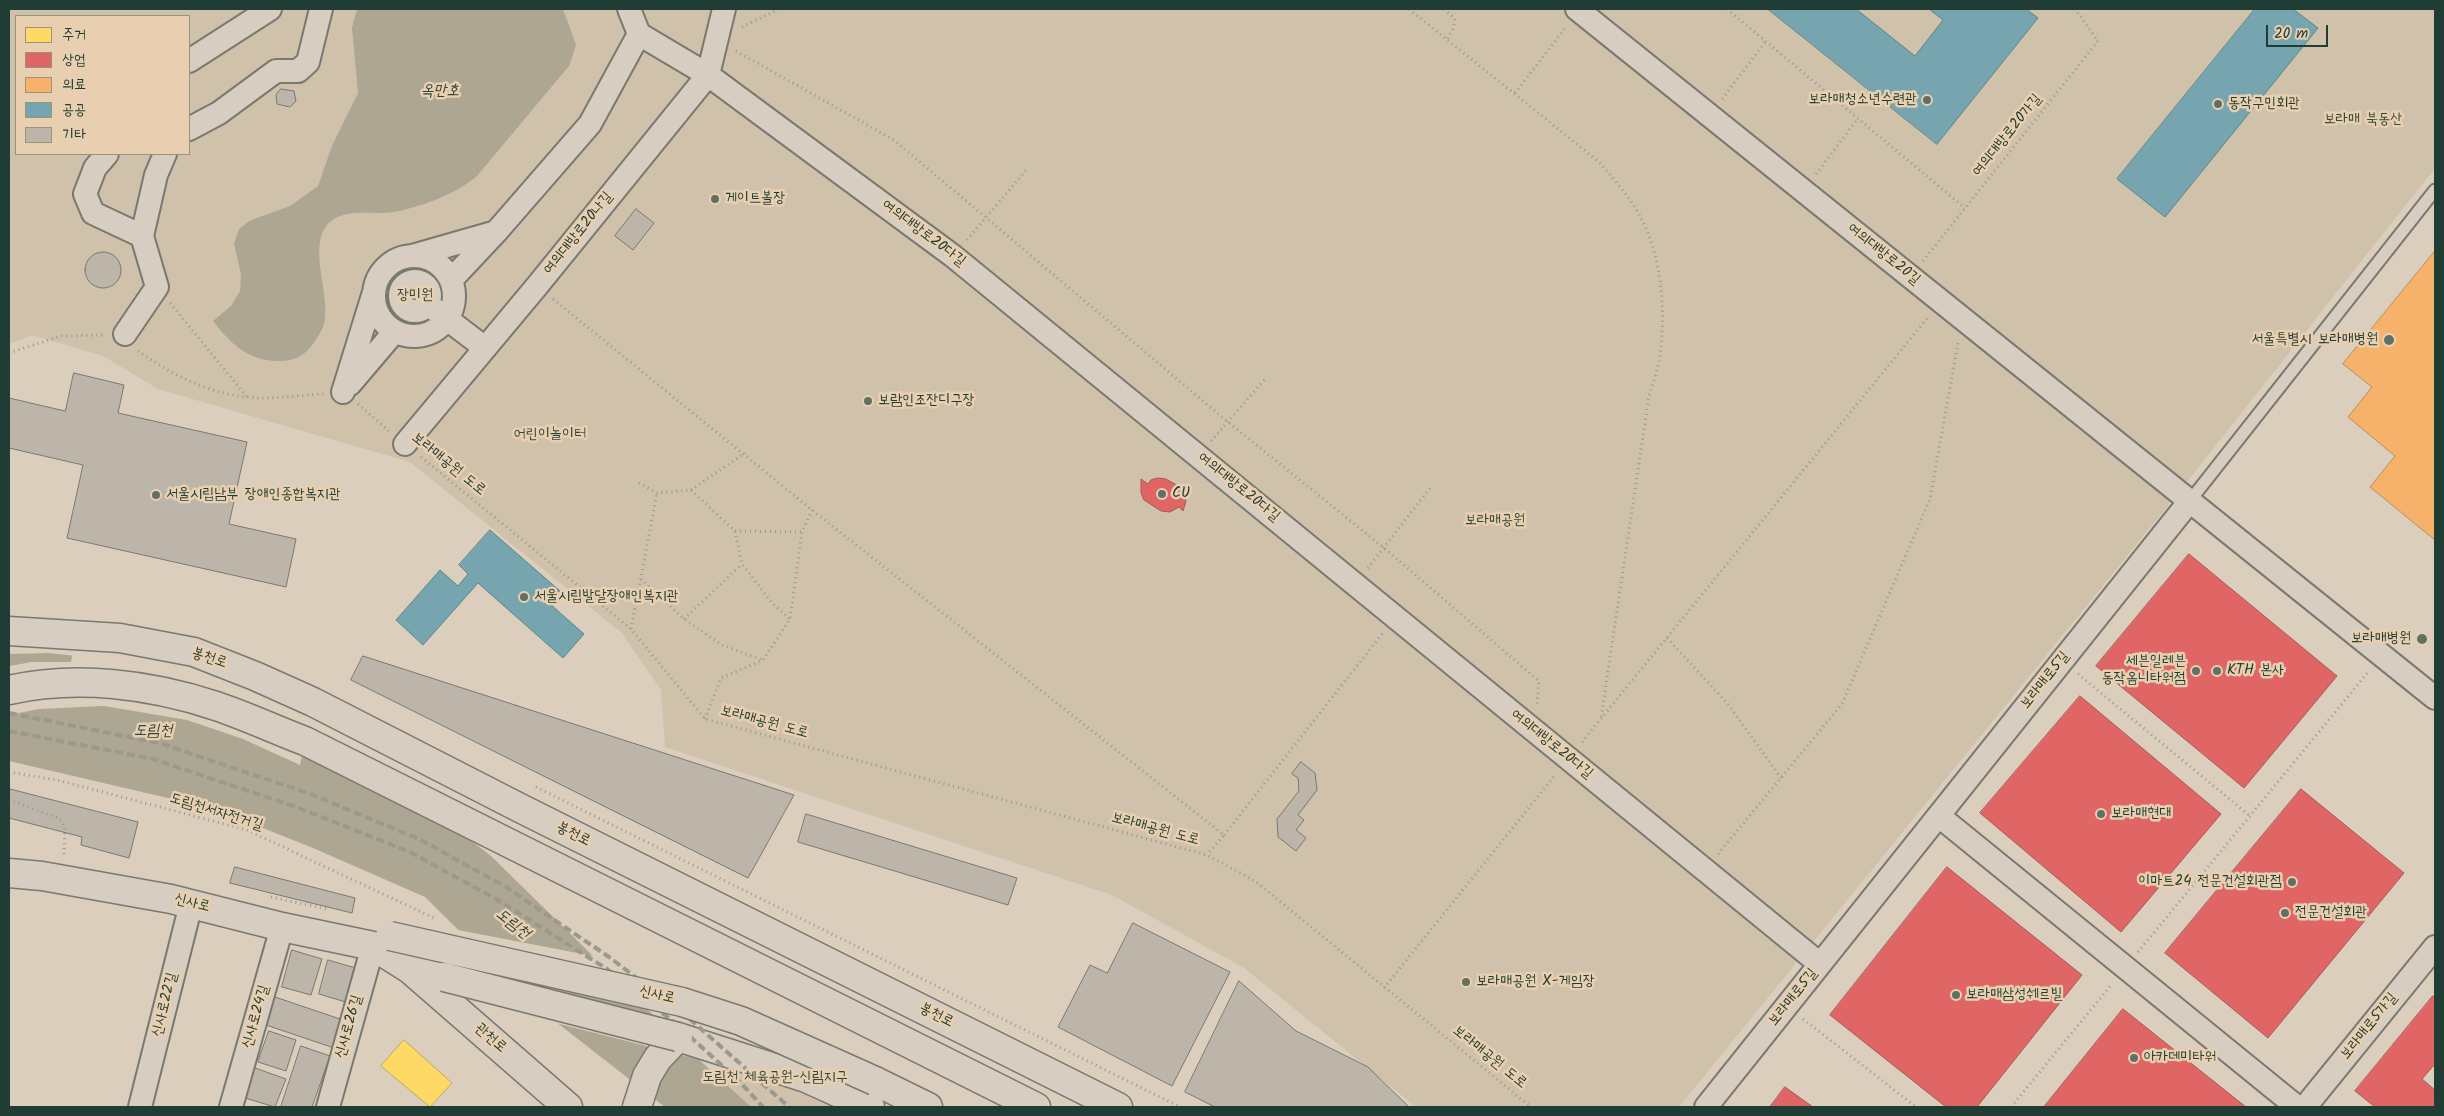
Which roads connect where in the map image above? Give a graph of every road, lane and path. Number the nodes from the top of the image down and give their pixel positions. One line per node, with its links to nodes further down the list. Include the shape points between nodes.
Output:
1 (270, 9): 15 (street)
2 (320, 9): 20 (street, via 308,62 298,71 276,71 219,113)
3 (628, 9): 11 (street)
4 (724, 9): 13 (street, 여의대방로20나길)
5 (780, 9): 13 (path)
6 (1408, 9): 12 (path)
7 (1444, 9): 12 (path, via 1455,19 1454,29)
8 (1727, 9): 14 (path)
9 (2075, 9): 26 (path, 여의대방로20가길, via 2098,41)
10 (1578, 10): 17 (path); 18 (street, 여의대방로20길)
11 (639, 34): 16 (street, 여의대방로20다길); 28 (street, via 590,124)
12 (1447, 39): 17 (path)
13 (716, 40): 16 (street, 여의대방로20나길); 27 (path, via 894,140)
14 (1766, 41): 18 (path); 19 (path)
15 (190, 60)
16 (708, 75): 31 (street, 여의대방로20다길); 34 (street, 여의대방로20나길)
17 (1515, 93): 76 (path, via 1598,161 1621,187 1648,233 1660,272 1660,357 1649,396)
18 (1709, 115): 25 (street, 여의대방로20길)
19 (1858, 118): 25 (path); 26 (path)
20 (190, 128)
21 (106, 155): 29 (street, via 95,168 85,194 93,212)
22 (165, 155): 29 (street, via 156,175)
23 (1028, 168): 27 (path)
24 (2435, 190): 57 (lane)
25 (1803, 191): 33 (street, 여의대방로20길)
26 (1965, 208): 33 (path, 여의대방로20가길)
27 (986, 218): 31 (path); 49 (path)
28 (497, 231): 30 (street); 32 (street)
29 (142, 236): 35 (street)
30 (410, 256): 32 (street, via 426,258); 36 (street, via 390,264); 37 (street)
31 (953, 256): 52 (street, 여의대방로20다길)
32 (447, 277): 37 (street); 39 (street, via 452,309)
33 (1910, 277): 38 (street, 여의대방로20길)
34 (537, 286): 44 (street, 여의대방로20나길); 51 (path)
35 (157, 287): 42 (street); 48 (path)
36 (377, 290): 37 (street); 37 (street); 41 (street, via 379,314); 47 (street)
37 (415, 296): 39 (street); 41 (street); 43 (street)
38 (1941, 302): 40 (street, 여의대방로20길); 70 (path)
39 (447, 318): 43 (street, via 432,332); 44 (street)
40 (1962, 319): 57 (street, 여의대방로20길); 81 (path, via 1930,499 1842,704)
41 (392, 329): 43 (street, via 404,334); 47 (street)
42 (125, 334): 45 (path, via 61,336); 48 (path, via 133,348 179,376)
43 (422, 335)
44 (485, 348): 50 (street, 여의대방로20나길)
45 (9, 353)
46 (1266, 378): 49 (path)
47 (344, 392): 48 (path); 50 (path, 보라매공원 도로)
48 (247, 398)
49 (1228, 422): 52 (path); 61 (path)
50 (404, 444): 68 (path, 보라매공원 도로)
51 (745, 453): 55 (path); 58 (path)
52 (1198, 456): 64 (street, 여의대방로20다길)
53 (639, 483): 56 (path)
54 (1430, 488): 61 (path)
55 (691, 490): 56 (path); 59 (path)
56 (657, 493): 63 (path)
57 (2189, 502): 71 (street); 73 (street, 보라매로5길)
58 (812, 510): 60 (path); 86 (path)
59 (735, 531): 60 (path); 62 (path)
60 (802, 532): 67 (path)
61 (1384, 548): 64 (path); 78 (path, via 1539,681)
62 (742, 564): 66 (path); 67 (path)
63 (641, 579): 66 (path); 68 (path)
64 (1355, 585): 65 (street, 여의대방로20다길)
65 (1395, 617): 78 (street, 여의대방로20다길); 86 (path)
66 (684, 619): 72 (path, via 722,644)
67 (790, 619): 72 (path)
68 (632, 629): 77 (path, 보라매공원 도로)
69 (9, 631): 110 (main road, 봉천로, via 120,638 194,652 255,676 313,702)
70 (1667, 638): 76 (path); 81 (path, via 1728,704)
71 (2381, 655): 75 (street); 85 (path)
72 (763, 660): 77 (path, via 721,678)
73 (2062, 661): 84 (street, 보라매로5길); 85 (path)
74 (9, 690): 109 (main road, via 72,682 164,692 217,706 305,741)
75 (2435, 698)
76 (1601, 718): 79 (path)
77 (705, 719): 87 (path, 보라매공원 도로)
78 (1535, 732): 79 (street, 여의대방로20다길)
79 (1569, 759): 89 (street, 여의대방로20다길); 99 (path)
80 (9, 772): 92 (path, 도림천서자전거길, via 57,780 247,830)
81 (1782, 778): 89 (path)
82 (532, 784): 111 (path)
83 (9, 800): 88 (path, via 62,822 65,826)
84 (1939, 816): 96 (street, 보라매로5길); 97 (street)
85 (2250, 816): 97 (path)
86 (1224, 835): 87 (path)
87 (1207, 856): 99 (path, 보라매공원 도로, via 1255,881)
88 (64, 857)
89 (1705, 870): 96 (street, 여의대방로20다길)
90 (9, 873): 91 (main road, 신사로)
91 (191, 904): 93 (main road, 신사로); 104 (street, 신사로22길)
92 (434, 918)
93 (282, 927): 94 (main road, 신사로); 105 (street, 신사로24길)
94 (382, 941): 98 (main road, 신사로); 102 (main road, 신사로, bridge, via 682,1002 741,1022); 106 (street, 신사로26길)
95 (2435, 947): 117 (street, 보라매로5가길)
96 (1820, 964): 100 (street, 보라매로5길)
97 (2125, 968): 115 (path); 116 (street)
98 (411, 970): 101 (main road, 신사로, bridge); 107 (main road, 관천로)
99 (1384, 988): 112 (path, 보라매공원 도로)
100 (1787, 1006): 113 (street, 보라매로5길); 114 (path)
101 (678, 1037): 102 (main road, 신사로); 103 (main road, via 658,1058 647,1076)
102 (870, 1097): 108 (main road, 신사로)
103 (639, 1100)
104 (140, 1107)
105 (231, 1107)
106 (328, 1107)
107 (568, 1107)
108 (928, 1107)
109 (1036, 1107)
110 (1118, 1107)
111 (1180, 1107)
112 (1531, 1107)
113 (1706, 1107)
114 (1916, 1107)
115 (2011, 1107)
116 (2297, 1107)
117 (2305, 1107)

